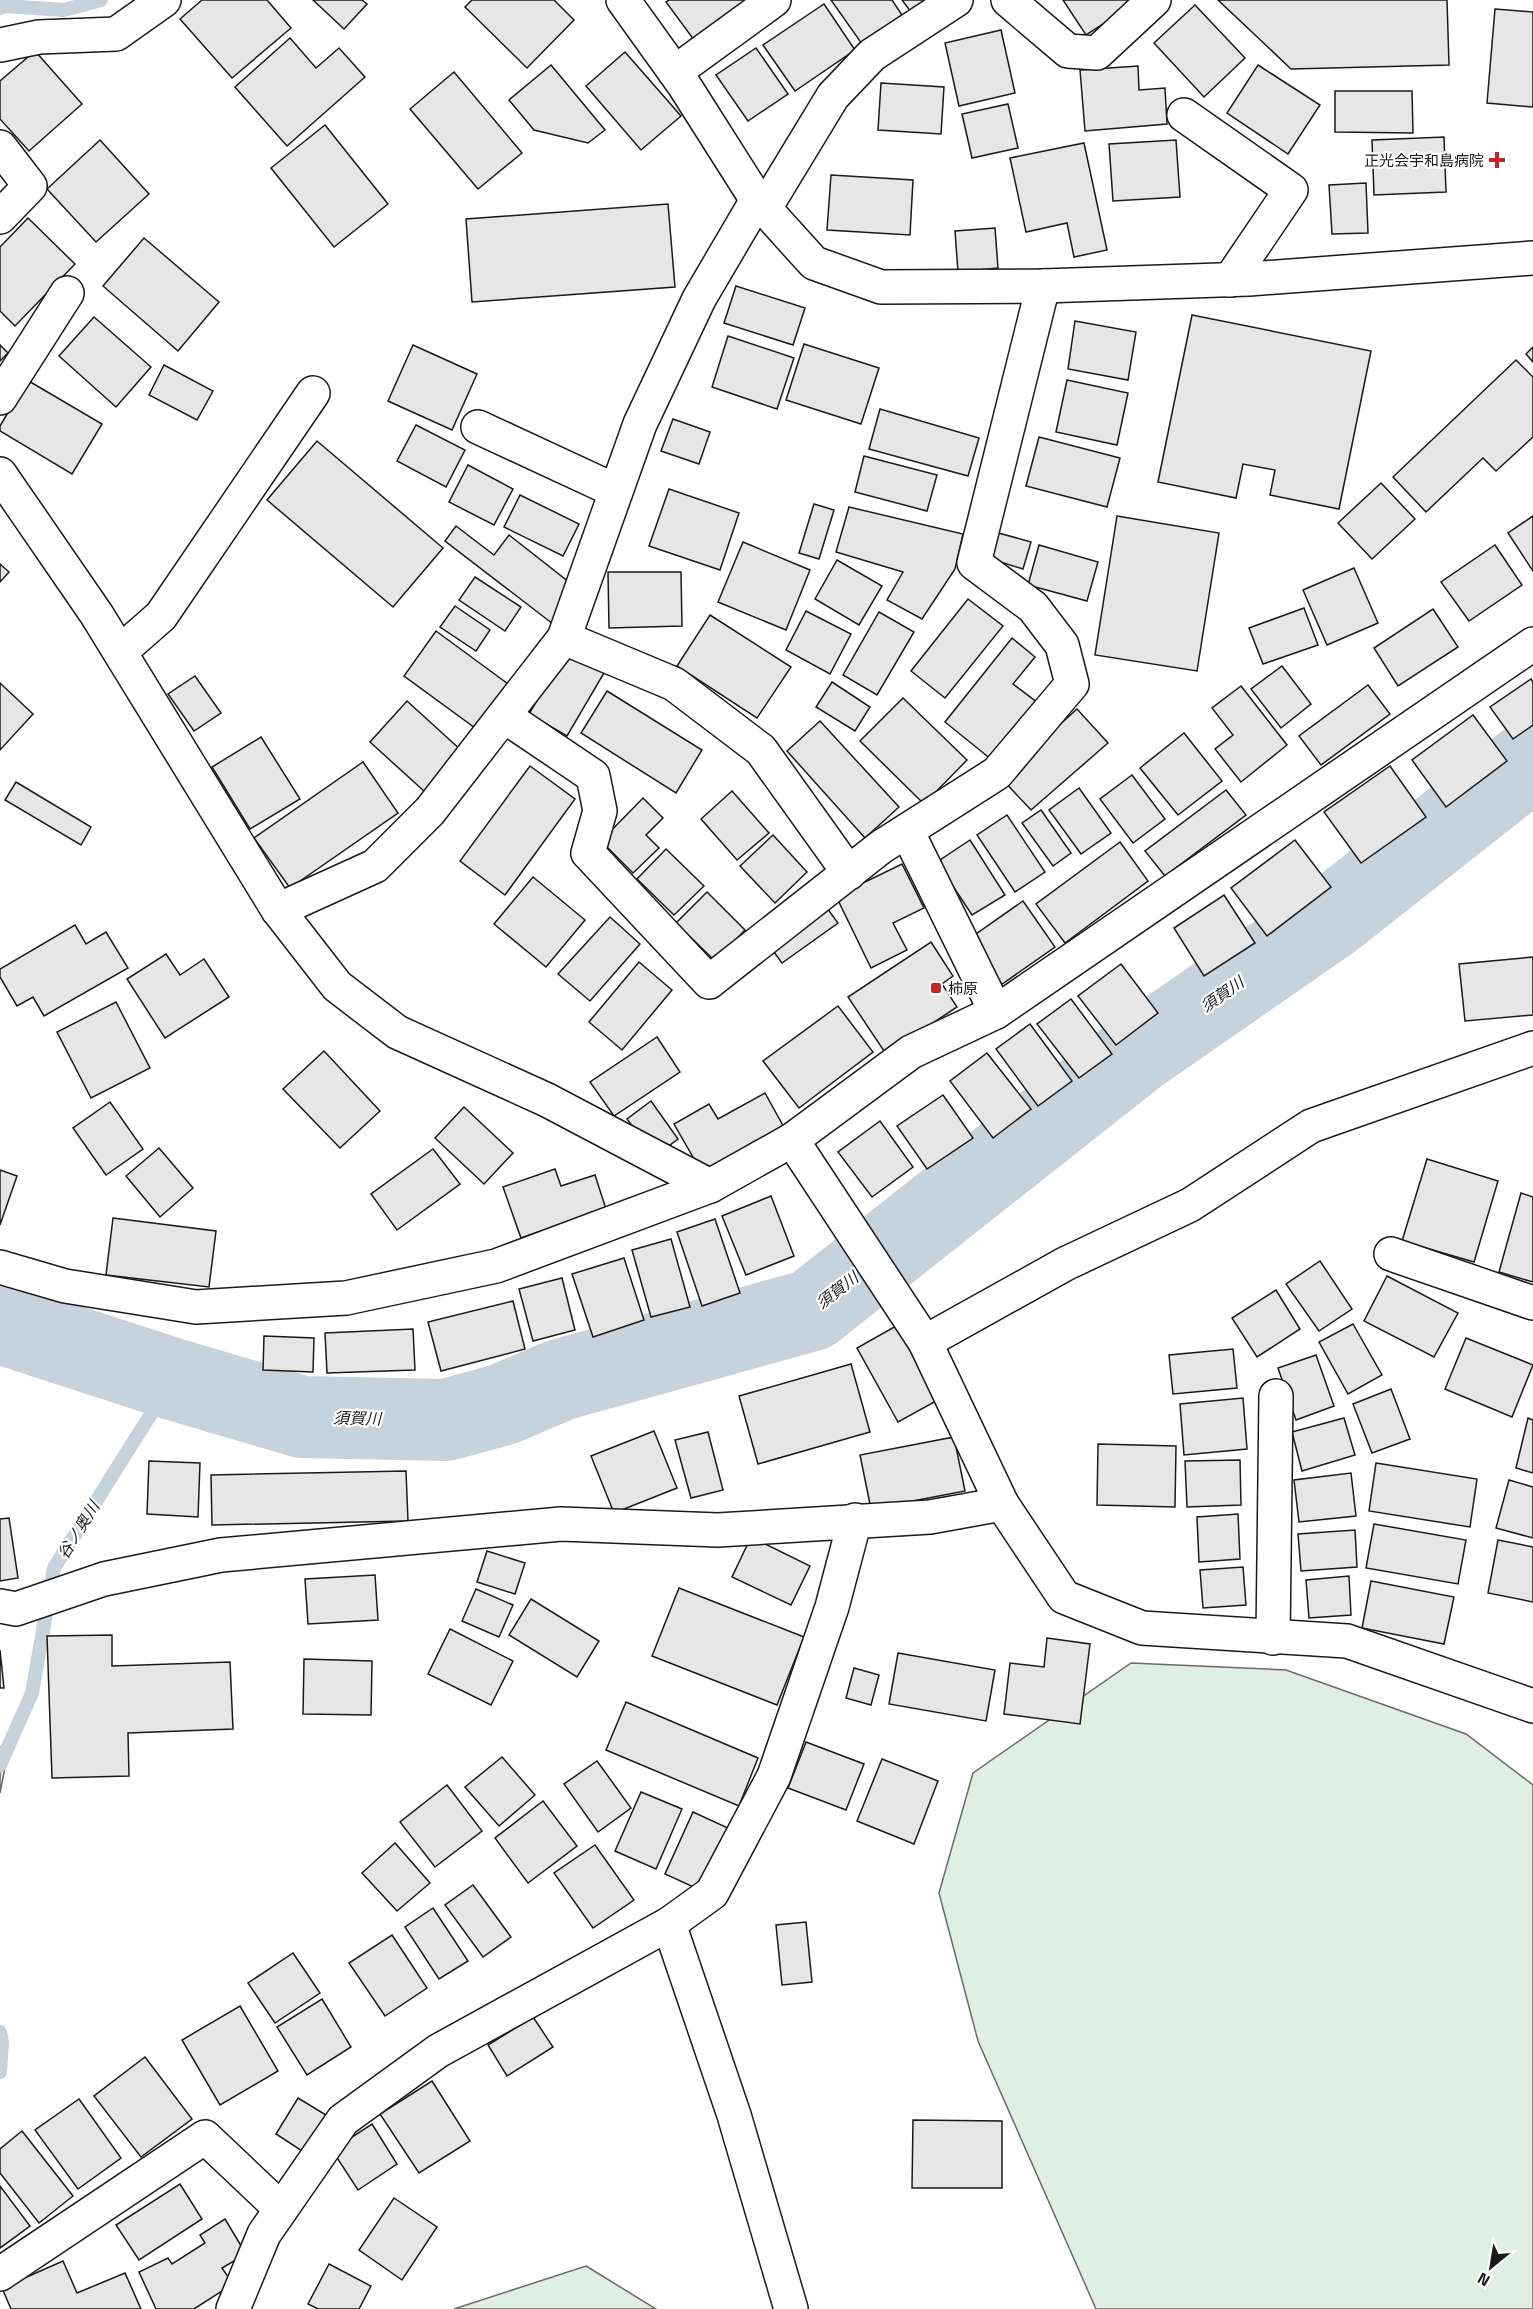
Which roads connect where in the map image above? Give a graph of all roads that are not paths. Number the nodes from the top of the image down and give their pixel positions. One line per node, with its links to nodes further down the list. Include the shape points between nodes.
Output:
1 (164, 0): 7 (street, via 116,34 39,37)
2 (623, 0): 8 (street)
3 (774, 0): 8 (street)
4 (956, 0): 11 (street, via 872,55 833,96)
5 (1008, 0): 6 (street, via 1068,51 1097,53)
6 (1154, 0)
7 (0, 45)
8 (675, 72): 11 (street)
9 (1184, 115): 14 (street, via 1291,190)
10 (0, 147): 12 (street, via 30,186)
11 (761, 204): 15 (street, via 814,263 881,287); 21 (street, via 699,299 640,424)
12 (0, 217)
13 (1533, 258): 14 (street)
14 (1230, 280): 15 (street)
15 (1043, 286): 26 (street, via 974,563 1033,607 1062,645 1072,684 997,773)
16 (67, 293): 18 (street)
17 (313, 393): 24 (street, via 161,616)
18 (0, 398)
19 (477, 427): 21 (street)
20 (0, 474): 24 (street)
21 (616, 491): 22 (street)
22 (564, 638): 25 (street); 27 (street, via 674,684 761,750)
23 (1533, 644): 29 (street)
24 (120, 652): 28 (street)
25 (504, 716): 27 (street, via 593,776 600,811 588,853 709,982); 28 (street, via 430,811 375,866)
26 (907, 831): 27 (street); 29 (street)
27 (849, 873)
28 (278, 910): 32 (street, via 337,986 397,1032 547,1100)
29 (996, 1012): 31 (street, via 911,1052)
30 (1533, 1048): 36 (street, via 1311,1126 1190,1205 1065,1264)
31 (792, 1140): 32 (street); 36 (street)
32 (710, 1186): 34 (street, via 496,1266 346,1298 196,1307 65,1286)
33 (1391, 1254): 35 (street)
34 (0, 1267)
35 (1533, 1303)
36 (925, 1342): 38 (street)
37 (1276, 1396): 41 (street)
38 (1002, 1504): 39 (street, via 930,1517); 41 (street, via 1064,1597 1142,1628)
39 (855, 1520): 40 (street, via 718,1530 561,1524 221,1555 104,1579); 43 (street, via 832,1607 774,1776 712,1893)
40 (8, 1607)
41 (1273, 1638): 42 (street, via 1347,1641)
42 (1533, 1706)
43 (669, 1924): 44 (street, via 438,2051 353,2113); 47 (street, via 734,2115)
44 (281, 2209): 45 (street, via 205,2137); 46 (street, via 264,2234)
45 (0, 2274)
46 (233, 2309)
47 (791, 2309)

